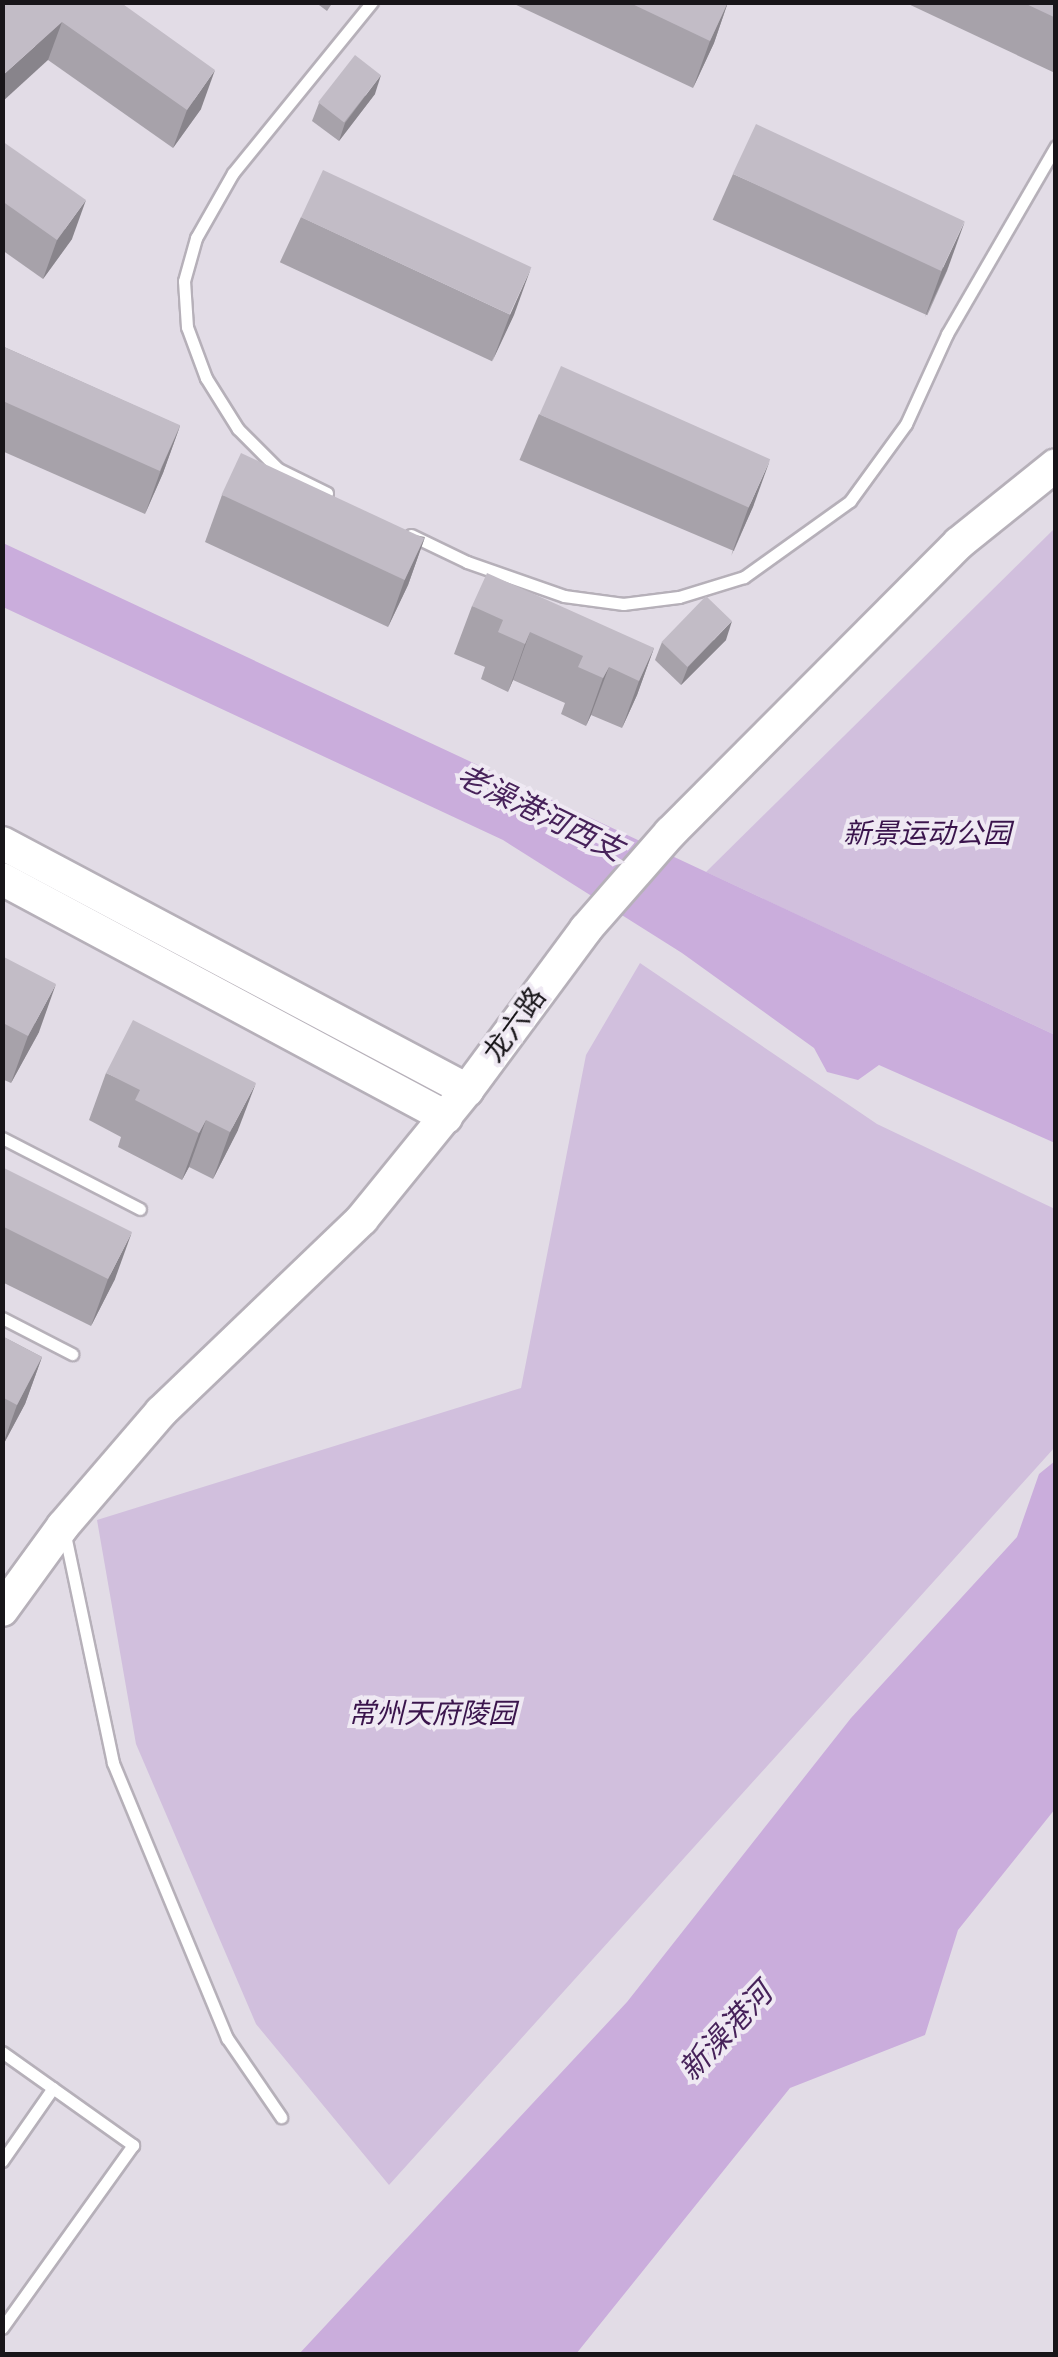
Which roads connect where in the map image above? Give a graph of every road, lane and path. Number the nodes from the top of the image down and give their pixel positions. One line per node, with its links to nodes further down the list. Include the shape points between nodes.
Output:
1 (372, 2): 4 (lane, via 233,173 196,238 184,281 187,327 206,378 238,429 278,469)
2 (1056, 146): 5 (lane, via 947,334 906,424 862,486 744,576 642,602 564,596 466,562)
3 (1056, 465): 8 (street, 龙六路, via 959,544 670,834 586,929)
4 (346, 503)
5 (398, 528)
6 (2, 843): 8 (street)
7 (2, 878): 9 (street)
8 (467, 1090): 9 (street, 龙六路)
9 (446, 1117): 14 (street, 龙六路, via 362,1219 161,1412)
10 (2, 1138): 11 (lane)
11 (140, 1208)
12 (2, 1318): 13 (lane)
13 (72, 1354)
14 (64, 1526): 15 (street, 龙六路); 18 (lane, via 112,1763 227,2038)
15 (2, 1610)
16 (2, 2052): 17 (lane)
17 (53, 2088): 19 (lane); 20 (lane, via 133,2145)
18 (280, 2117)
19 (2, 2161)
20 (2, 2328)

